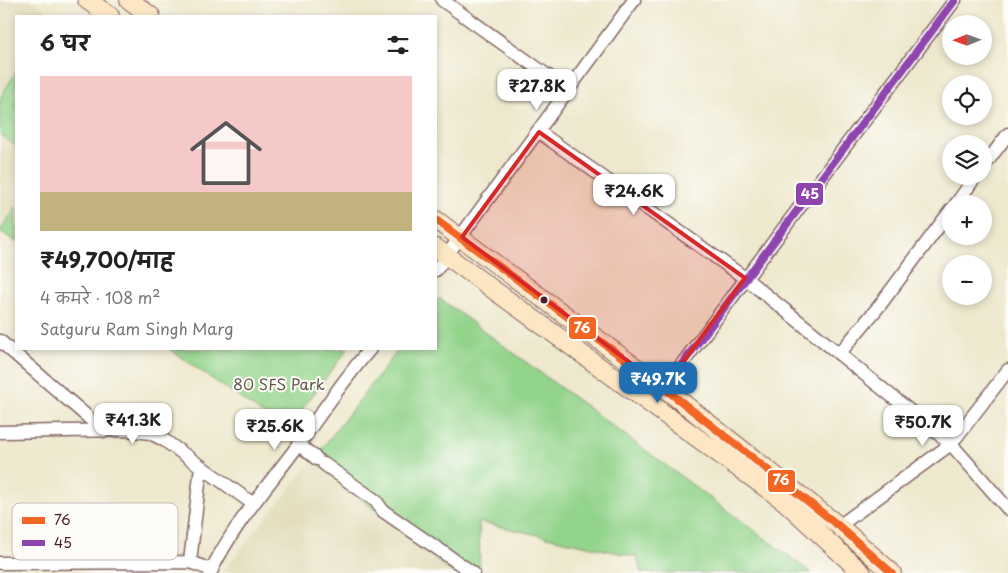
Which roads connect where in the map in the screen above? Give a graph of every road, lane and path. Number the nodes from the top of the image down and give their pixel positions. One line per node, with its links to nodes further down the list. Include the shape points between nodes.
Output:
1 (87, 0): 6 (main road)
2 (129, 0): 7 (main road)
3 (442, 0): 8 (street)
4 (634, 0): 8 (street)
5 (955, 0): 17 (street)
6 (109, 15)
7 (150, 15)
8 (569, 91): 9 (street)
9 (539, 132): 14 (street); 17 (street)
10 (1008, 134): 11 (street)
11 (992, 155)
12 (437, 221): 14 (main road)
13 (942, 222): 20 (street)
14 (462, 237): 15 (street); 22 (main road)
15 (442, 252): 16 (street); 36 (main road, via 784,501)
16 (437, 267)
17 (745, 278): 20 (street); 22 (street)
18 (0, 341): 23 (street)
19 (369, 350): 25 (street, via 340,384)
20 (839, 354): 26 (street)
21 (1008, 370): 26 (street)
22 (664, 388): 30 (main road)
23 (104, 431): 24 (street); 27 (street, via 150,433)
24 (0, 432)
25 (298, 444): 28 (street); 35 (street, via 376,501 383,511)
26 (951, 444): 29 (street); 30 (street)
27 (201, 466): 28 (street); 31 (street)
28 (252, 503): 34 (street)
29 (1008, 509)
30 (840, 526): 37 (main road)
31 (190, 562): 33 (street); 34 (street)
32 (0, 563): 33 (street)
33 (42, 567)
34 (211, 572)
35 (473, 573)
36 (862, 573)
37 (892, 573)

